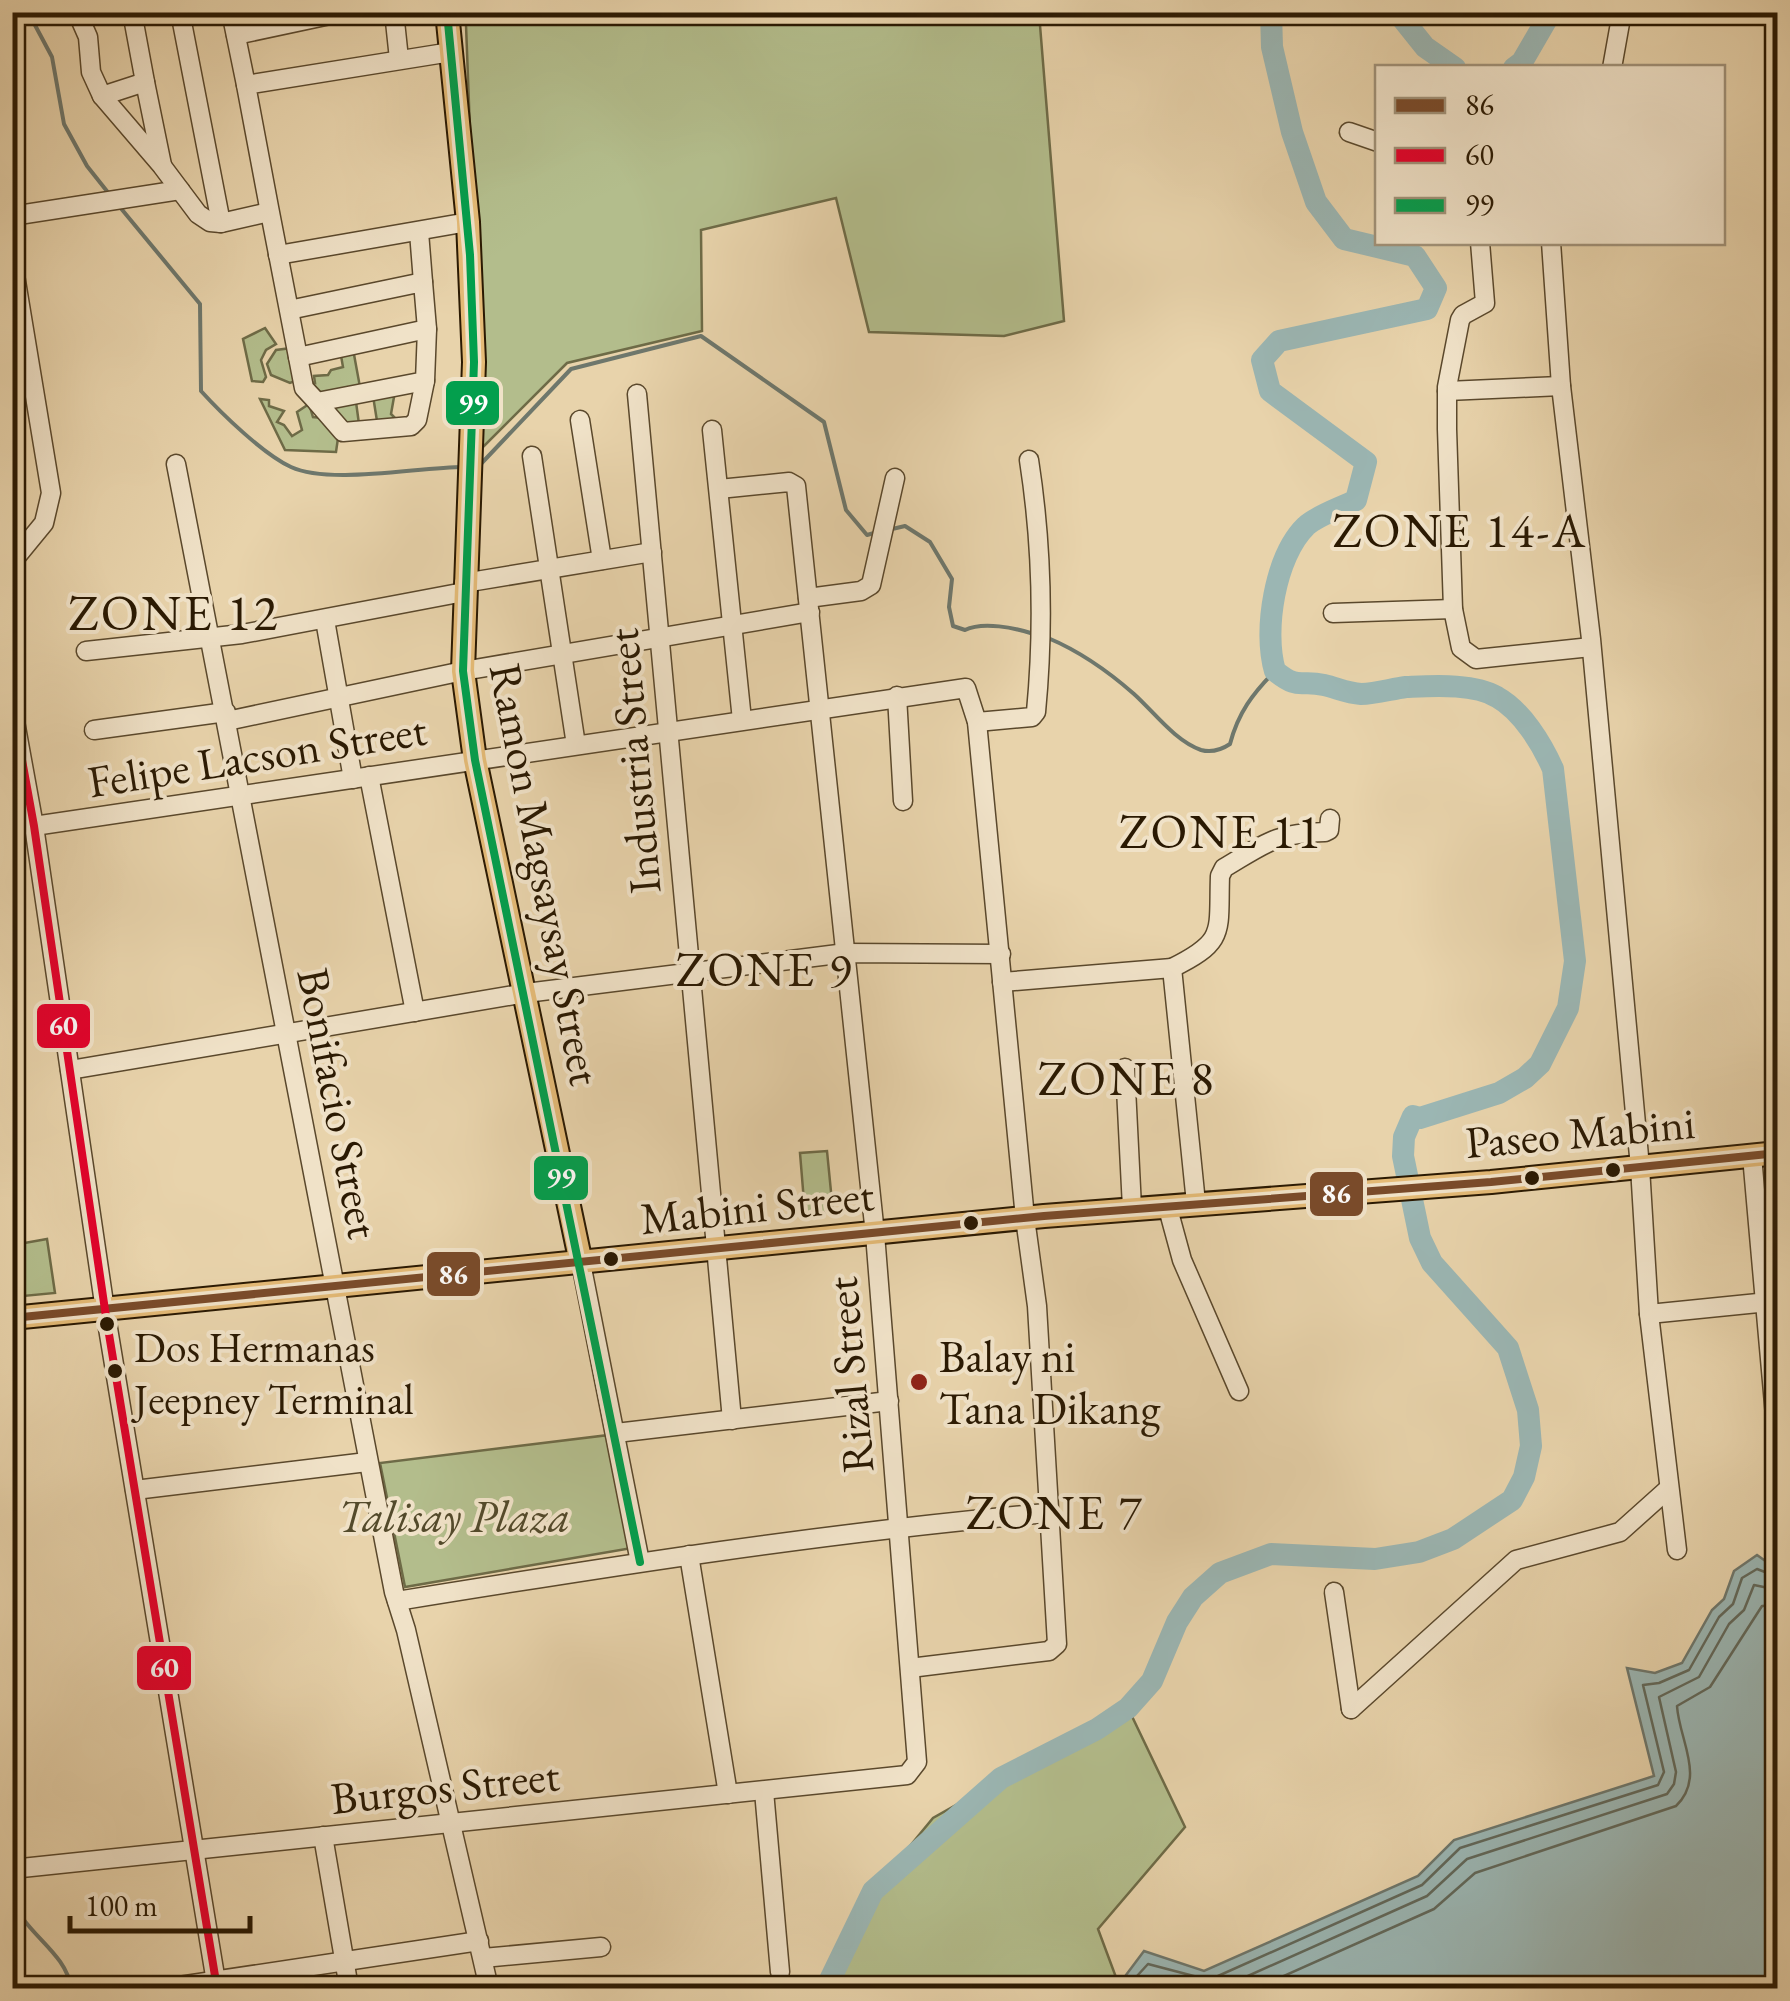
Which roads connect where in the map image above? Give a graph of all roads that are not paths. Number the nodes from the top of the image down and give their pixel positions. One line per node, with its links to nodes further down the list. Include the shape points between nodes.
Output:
1 (77, 12): 15 (street)
2 (132, 12): 13 (street)
3 (180, 12): 22 (street)
4 (231, 12): 9 (street)
5 (344, 12): 9 (street)
6 (394, 12): 11 (street)
7 (447, 12): 10 (main road, Ramon Magsaysay Street)
8 (1622, 12): 12 (street)
9 (236, 36): 14 (street)
10 (451, 52): 11 (street); 23 (main road, Ramon Magsaysay Street)
11 (398, 59): 14 (street)
12 (1613, 65)
13 (145, 82): 15 (street); 18 (street)
14 (246, 85): 20 (street)
15 (102, 96): 18 (street)
16 (1349, 132): 17 (street)
17 (1375, 141)
18 (162, 166): 19 (street)
19 (180, 190): 21 (street); 22 (street, via 203,219)
20 (269, 212): 22 (street); 27 (street)
21 (12, 216)
22 (221, 222)
23 (468, 222): 24 (street); 49 (main road, Ramon Magsaysay Street, via 474,362)
24 (419, 232): 27 (street); 29 (street)
25 (1480, 245): 35 (street, via 1485,302 1462,315)
26 (1551, 245): 34 (street)
27 (278, 255): 30 (street)
28 (12, 256): 45 (street, via 51,493 44,523)
29 (423, 282): 30 (street); 31 (street)
30 (288, 310): 32 (street)
31 (427, 328): 32 (street); 33 (street)
32 (298, 356): 37 (street, via 304,388)
33 (424, 381): 37 (street); 37 (street, via 410,426 342,432)
34 (1561, 386): 35 (street); 57 (street)
35 (1447, 391): 51 (street)
36 (637, 394): 46 (street, Industria Street)
37 (318, 402)
38 (580, 420): 47 (street)
39 (712, 430): 44 (street)
40 (532, 456): 48 (street)
41 (1028, 460): 67 (street, via 1039,520 1035,715)
42 (176, 464): 56 (street, Bonifacio Street)
43 (894, 478): 50 (street, via 868,589)
44 (719, 488): 50 (street, Rizal Street, via 794,483); 54 (street)
45 (17, 549)
46 (652, 552): 47 (street); 55 (street, Industria Street)
47 (602, 560): 48 (street)
48 (549, 569): 49 (street); 59 (street)
49 (464, 587): 53 (street); 60 (main road, Ramon Magsaysay Street)
50 (809, 605): 54 (street); 64 (street, Rizal Street)
51 (1453, 609): 52 (street); 57 (street, via 1461,648 1476,659)
52 (1334, 613)
53 (325, 620): 56 (street); 62 (street)
54 (734, 624): 55 (street); 66 (street)
55 (660, 637): 59 (street); 69 (street, Industria Street)
56 (210, 638): 58 (street); 65 (street, Bonifacio Street)
57 (1591, 646): 89 (street)
58 (86, 651)
59 (562, 654): 60 (street); 70 (street)
60 (463, 671): 62 (street); 71 (main road, Ramon Magsaysay Street)
61 (897, 696): 64 (street, Felipe Lacson Street); 67 (street, Felipe Lacson Street, via 966,688); 74 (street)
62 (340, 699): 65 (street); 72 (street)
63 (12, 705): 76 (street)
64 (820, 708): 66 (street, Felipe Lacson Street); 77 (street, Rizal Street)
65 (226, 716): 68 (street); 73 (street, Bonifacio Street)
66 (742, 720): 69 (street, Felipe Lacson Street)
67 (977, 722): 78 (street)
68 (94, 730)
69 (668, 731): 70 (street, Felipe Lacson Street); 80 (street, Industria Street)
70 (576, 744): 71 (street, Felipe Lacson Street)
71 (476, 760): 72 (street, Felipe Lacson Street); 82 (main road, Ramon Magsaysay Street)
72 (361, 777): 73 (street, Felipe Lacson Street); 83 (street)
73 (241, 795): 76 (street, Felipe Lacson Street); 84 (street, Bonifacio Street)
74 (903, 802)
75 (1330, 819): 79 (street, via 1326,832 1274,838 1224,868 1218,934 1203,952)
76 (34, 826): 86 (street)
77 (846, 953): 78 (street); 80 (street); 95 (street, Rizal Street)
78 (1001, 954): 81 (street)
79 (1172, 968): 81 (street); 91 (street)
80 (691, 972): 82 (street); 96 (street, Industria Street)
81 (1002, 982): 94 (street)
82 (526, 994): 83 (street); 97 (main road, Ramon Magsaysay Street)
83 (415, 1012): 84 (street)
84 (287, 1034): 86 (street); 98 (street, Bonifacio Street)
85 (1125, 1068): 93 (street)
86 (70, 1070): 100 (street)
87 (1778, 1153): 88 (main road, Paseo Mabini)
88 (1752, 1156): 89 (main road, Paseo Mabini); 99 (street)
89 (1640, 1167): 90 (main road, Paseo Mabini); 101 (street)
90 (1390, 1190): 91 (main road, Mabini Street)
91 (1196, 1202): 92 (main road, Mabini Street)
92 (1167, 1205): 93 (main road, Mabini Street); 103 (street, via 1182,1260)
93 (1132, 1208): 94 (main road, Mabini Street)
94 (1025, 1218): 95 (main road, Mabini Street); 113 (street)
95 (875, 1234): 96 (main road, Mabini Street); 104 (street, Rizal Street)
96 (716, 1250): 97 (main road, Mabini Street); 105 (street, Industria Street)
97 (580, 1263): 98 (main road, Mabini Street); 106 (street, Ramon Magsaysay Street)
98 (337, 1288): 100 (main road, Mabini Street); 108 (street, Bonifacio Street)
99 (1770, 1302): 101 (street); 107 (street)
100 (105, 1310): 102 (main road, Mabini Street); 112 (street)
101 (1650, 1314): 111 (street)
102 (12, 1318)
103 (1239, 1390)
104 (889, 1401): 105 (street); 114 (street, Rizal Street)
105 (732, 1420): 106 (street)
106 (616, 1433): 117 (street, Ramon Magsaysay Street)
107 (1778, 1449)
108 (368, 1462): 112 (street); 119 (street, Bonifacio Street)
109 (1778, 1464): 110 (street)
110 (1778, 1484)
111 (1668, 1489): 115 (street); 118 (street, via 1620,1532 1516,1560 1351,1709)
112 (134, 1490): 126 (street)
113 (1047, 1513): 114 (street); 120 (street, via 1057,1644 1049,1651)
114 (899, 1526): 116 (street); 120 (street, Rizal Street)
115 (1677, 1550)
116 (689, 1554): 117 (street); 123 (street)
117 (640, 1562): 119 (street)
118 (1334, 1592)
119 (397, 1601): 124 (street, Bonifacio Street)
120 (910, 1668): 121 (street, Rizal Street, via 918,1762 907,1776)
121 (886, 1778): 122 (street, Burgos Street)
122 (764, 1790): 123 (street, Burgos Street); 131 (street)
123 (728, 1794): 124 (street, Burgos Street)
124 (450, 1823): 125 (street, Burgos Street); 129 (street, Bonifacio Street)
125 (323, 1836): 126 (street, Burgos Street); 130 (street)
126 (194, 1850): 127 (street, Burgos Street); 132 (street)
127 (12, 1869)
128 (601, 1947): 129 (street)
129 (481, 1950): 130 (street); 135 (street, Bonifacio Street)
130 (344, 1962): 132 (street); 134 (street)
131 (780, 1972)
132 (216, 1985): 133 (street)
133 (166, 1988)
134 (349, 1988)
135 (489, 1988)

